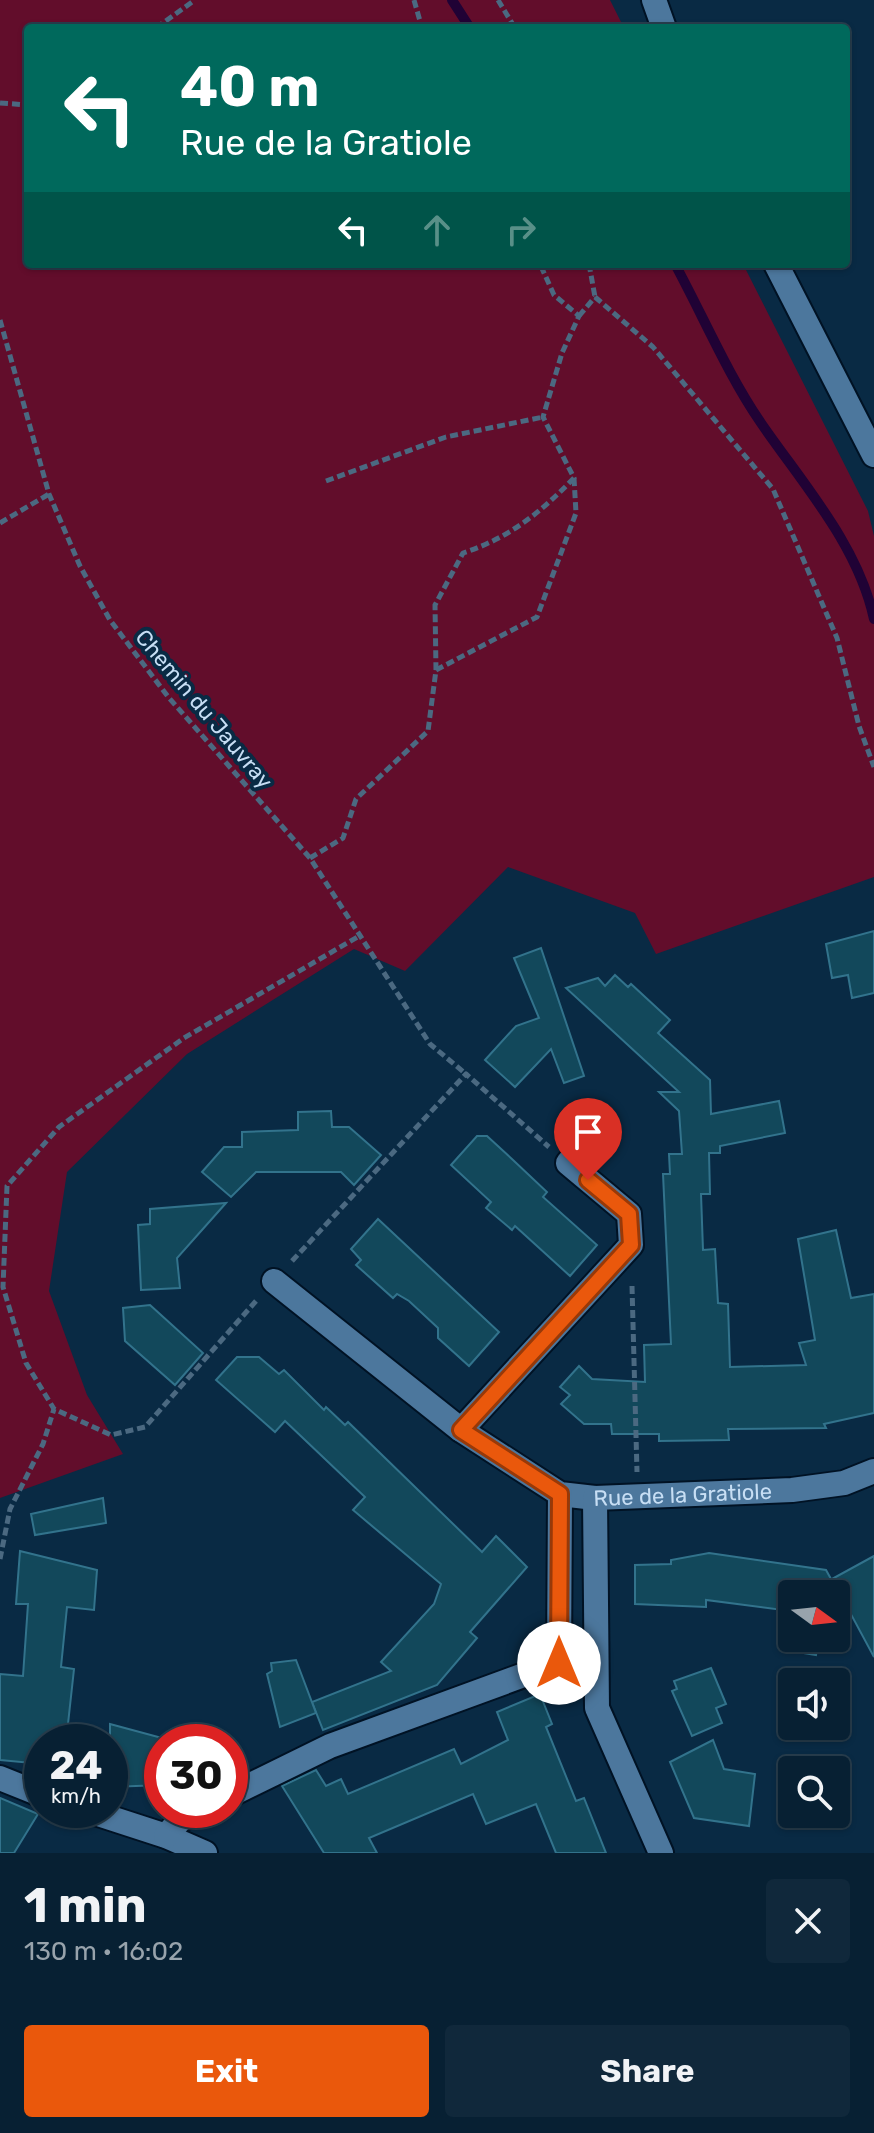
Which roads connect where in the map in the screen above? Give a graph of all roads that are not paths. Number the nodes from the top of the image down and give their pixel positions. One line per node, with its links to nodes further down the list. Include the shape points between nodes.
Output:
1 (654, 0): 2 (street)
2 (663, 24)
3 (778, 268): 4 (street)
4 (874, 455)
5 (599, 1126): 7 (street, via 568,1163 629,1214 631,1245)
6 (274, 1281): 7 (street, Rue de la Gratiole)
7 (461, 1430): 9 (street, Rue de la Gratiole)
8 (874, 1471): 10 (street, Rue de la Gratiole, via 820,1487)
9 (560, 1494): 10 (street, Rue de la Gratiole); 12 (street)
10 (595, 1498): 11 (street)
11 (595, 1649): 12 (street); 20 (street, via 597,1708)
12 (559, 1663): 14 (street, via 330,1746)
13 (0, 1778): 15 (street)
14 (248, 1786)
15 (24, 1788)
16 (128, 1824): 18 (street)
17 (173, 1828): 18 (street)
18 (166, 1836): 19 (street)
19 (205, 1853)
20 (661, 1853)

